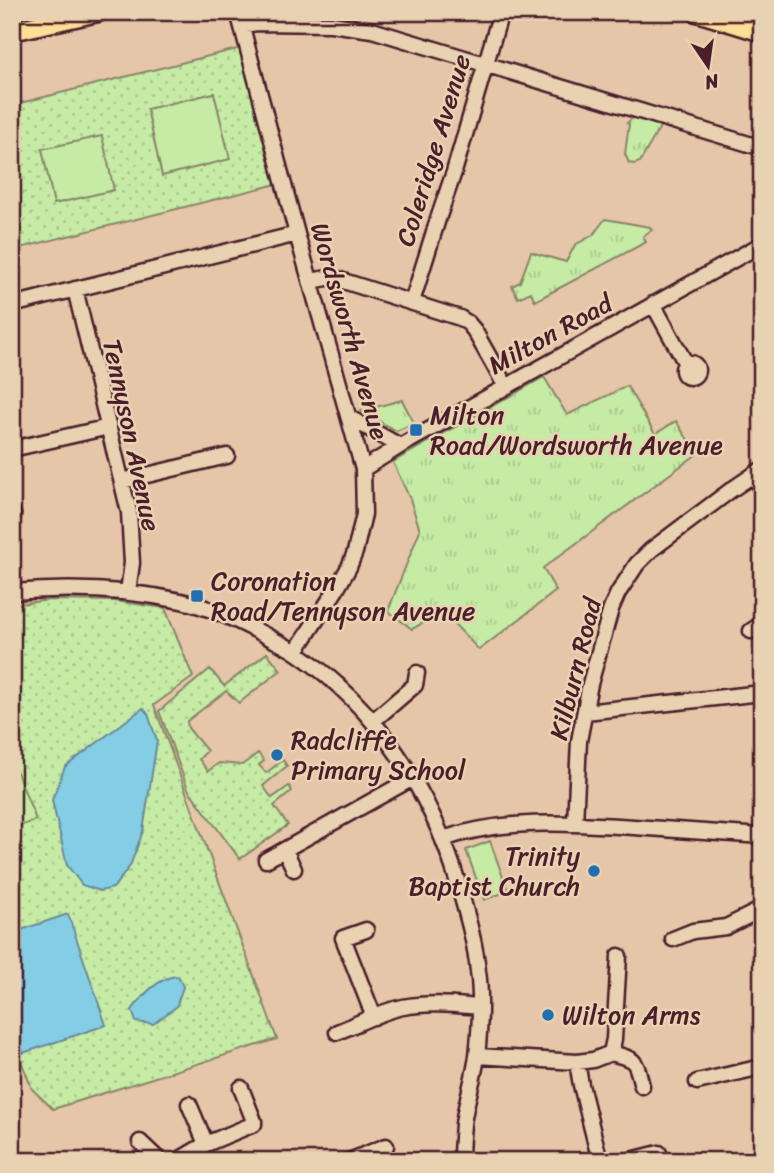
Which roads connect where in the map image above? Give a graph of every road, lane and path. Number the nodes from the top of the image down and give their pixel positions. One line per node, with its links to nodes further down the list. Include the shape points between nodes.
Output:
1 (98, 12): 5 (main road)
2 (501, 12): 7 (street, Coleridge Avenue)
3 (698, 12): 6 (main road)
4 (240, 19): 7 (street, via 361,28); 9 (street, Wordsworth Avenue)
5 (12, 31)
6 (762, 32)
7 (485, 64): 8 (street); 13 (street, Coleridge Avenue)
8 (762, 148)
9 (297, 234): 11 (street, Wordsworth Avenue); 12 (street)
10 (762, 244): 14 (street, Milton Road)
11 (311, 281): 13 (street, via 334,278); 18 (street, Wordsworth Avenue)
12 (75, 289): 15 (street); 19 (street, Tennyson Avenue)
13 (412, 302): 17 (street, via 468,323)
14 (653, 304): 16 (street); 17 (street, Milton Road)
15 (12, 305)
16 (686, 364)
17 (506, 387): 20 (street, Milton Road)
18 (350, 418): 20 (street); 23 (street, Wordsworth Avenue)
19 (109, 427): 21 (street); 25 (street, Tennyson Avenue)
20 (400, 446): 23 (street, Milton Road)
21 (12, 449)
22 (227, 456): 25 (street)
23 (363, 469): 29 (street, Wordsworth Avenue, via 364,513 355,552)
24 (757, 472): 26 (street); 32 (street, Kilburn Road, via 651,550 626,579 611,609)
25 (122, 481): 28 (street, Tennyson Avenue, via 130,512)
26 (762, 489)
27 (12, 592): 28 (street, via 51,588)
28 (128, 592): 29 (street, via 216,613)
29 (296, 652): 33 (street, via 333,680)
30 (417, 673): 33 (street, via 415,685)
31 (762, 693): 32 (street)
32 (585, 712): 35 (street, Kilburn Road)
33 (373, 721): 34 (street)
34 (413, 778): 37 (street); 38 (street)
35 (575, 823): 36 (street); 37 (street, via 505,825)
36 (762, 836)
37 (443, 839): 45 (street, via 469,922 479,972)
38 (285, 850): 39 (street); 40 (street)
39 (266, 860)
40 (294, 869)
41 (762, 909): 43 (street, via 726,927)
42 (366, 930): 46 (street, via 343,938)
43 (671, 939)
44 (619, 956): 48 (street)
45 (480, 1007): 46 (street, via 407,1006); 49 (street)
46 (374, 1017): 47 (street)
47 (337, 1032)
48 (611, 1054): 50 (street); 53 (street, via 633,1060)
49 (477, 1056): 50 (street); 62 (street, via 463,1124)
50 (577, 1062): 63 (street)
51 (762, 1072): 52 (street, via 753,1069)
52 (697, 1082)
53 (642, 1086)
54 (241, 1088): 57 (street, via 254,1124)
55 (189, 1104): 57 (street)
56 (140, 1142): 59 (street)
57 (206, 1144): 60 (street)
58 (386, 1146): 61 (street)
59 (160, 1161)
60 (177, 1161)
61 (349, 1161)
62 (461, 1161)
63 (600, 1161)
64 (627, 1161): 65 (street, via 659,1153)
65 (660, 1161)

